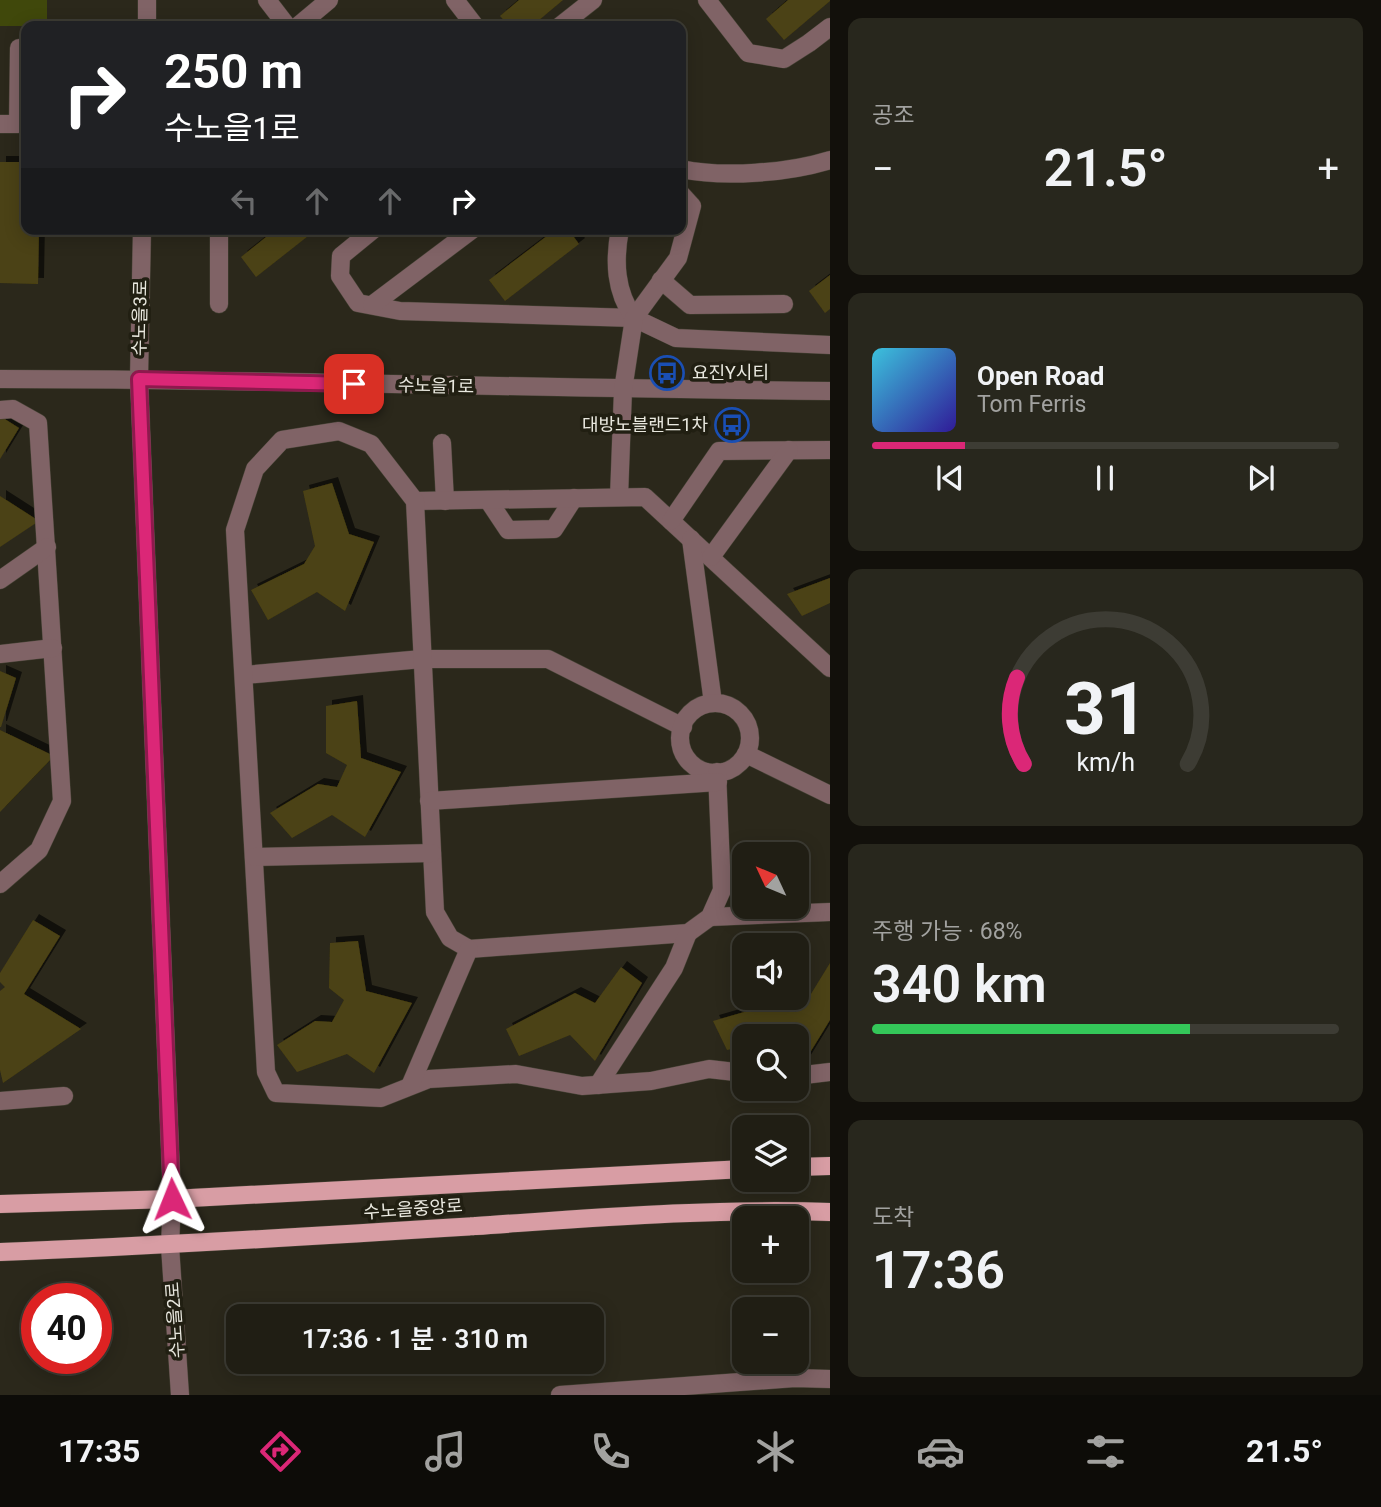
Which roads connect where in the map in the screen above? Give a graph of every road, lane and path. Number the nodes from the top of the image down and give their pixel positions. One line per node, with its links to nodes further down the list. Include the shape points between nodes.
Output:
1 (147, 0): 7 (street)
2 (267, 0): 8 (street)
3 (329, 0): 9 (street)
4 (454, 0): 10 (street)
5 (593, 0): 11 (street)
6 (707, 0): 12 (street, via 748,53 784,59)
7 (147, 21)
8 (283, 21)
9 (304, 21)
10 (471, 21)
11 (566, 21)
12 (830, 27)
13 (19, 48): 14 (street, via 18,124)
14 (0, 124)
15 (830, 160): 16 (street, via 802,169 704,174)
16 (686, 170)
17 (686, 199): 18 (street, via 692,206)
18 (686, 228)
19 (142, 235): 32 (street, 수노을3로)
20 (219, 235): 26 (street)
21 (367, 235): 28 (street, via 341,256 340,276 358,303)
22 (465, 235): 28 (street)
23 (620, 235): 29 (street, via 616,275 623,302)
24 (684, 235): 25 (street, via 678,258)
25 (661, 280): 27 (street, via 690,304); 29 (street)
26 (219, 304)
27 (784, 304)
28 (372, 306): 29 (street, via 400,311)
29 (634, 318): 30 (street, via 676,338); 33 (street)
30 (830, 345)
31 (0, 379): 32 (street, 수노을1로)
32 (139, 379): 33 (street, 수노을1로); 77 (street, 수노을3로)
33 (623, 390): 34 (street, 수노을1로); 39 (street)
34 (830, 391)
35 (0, 410): 46 (street, via 13,409 38,423)
36 (442, 443): 43 (street)
37 (789, 450): 38 (street); 44 (street, via 719,451); 47 (street)
38 (830, 450)
39 (619, 496): 40 (street); 44 (street, via 645,497)
40 (573, 498): 41 (street); 41 (street, via 554,528 508,530)
41 (488, 500): 43 (street)
42 (415, 501): 43 (street); 51 (street); 53 (street, via 371,444 339,431 282,440 255,470 235,530)
43 (445, 501)
44 (671, 521): 45 (street)
45 (691, 539): 47 (street); 54 (street)
46 (47, 547): 48 (street); 49 (street)
47 (711, 557): 52 (street)
48 (0, 580)
49 (53, 648): 50 (street); 62 (street, via 62,801 38,850)
50 (0, 654)
51 (422, 659): 53 (street); 55 (street, via 548,659); 59 (street)
52 (830, 668)
53 (244, 674): 61 (street)
54 (713, 703): 55 (street, via 692,712); 56 (street, via 743,716 750,738)
55 (682, 727): 57 (street, via 685,754 692,764)
56 (746, 754): 57 (street); 58 (street)
57 (717, 777): 59 (street); 64 (street, via 722,890)
58 (830, 795)
59 (429, 802): 60 (street)
60 (432, 853): 61 (street); 66 (street, via 435,912 450,938)
61 (254, 857): 71 (street, via 266,1072 276,1093 381,1098)
62 (4, 875)
63 (830, 912): 64 (street)
64 (710, 917): 65 (street)
65 (688, 933): 66 (street); 70 (street, via 674,968)
66 (469, 949): 71 (street)
67 (732, 1072): 70 (street, via 709,1069 651,1081)
68 (830, 1072): 69 (street)
69 (809, 1074)
70 (598, 1085): 71 (street, via 516,1074 429,1079)
71 (410, 1086)
72 (64, 1096): 73 (street)
73 (0, 1101)
74 (830, 1166): 75 (main road)
75 (809, 1167)
76 (732, 1170): 77 (main road, 수노을중앙로)
77 (172, 1199): 78 (main road, 수노을중앙로); 80 (street, 수노을3로)
78 (0, 1204)
79 (830, 1212): 80 (main road, 수노을중앙로, via 740,1211)
80 (170, 1246): 81 (main road, 수노을중앙로); 84 (street, 수노을2로)
81 (0, 1252)
82 (830, 1379): 83 (street)
83 (796, 1387): 85 (street)
84 (180, 1395)
85 (560, 1395)

